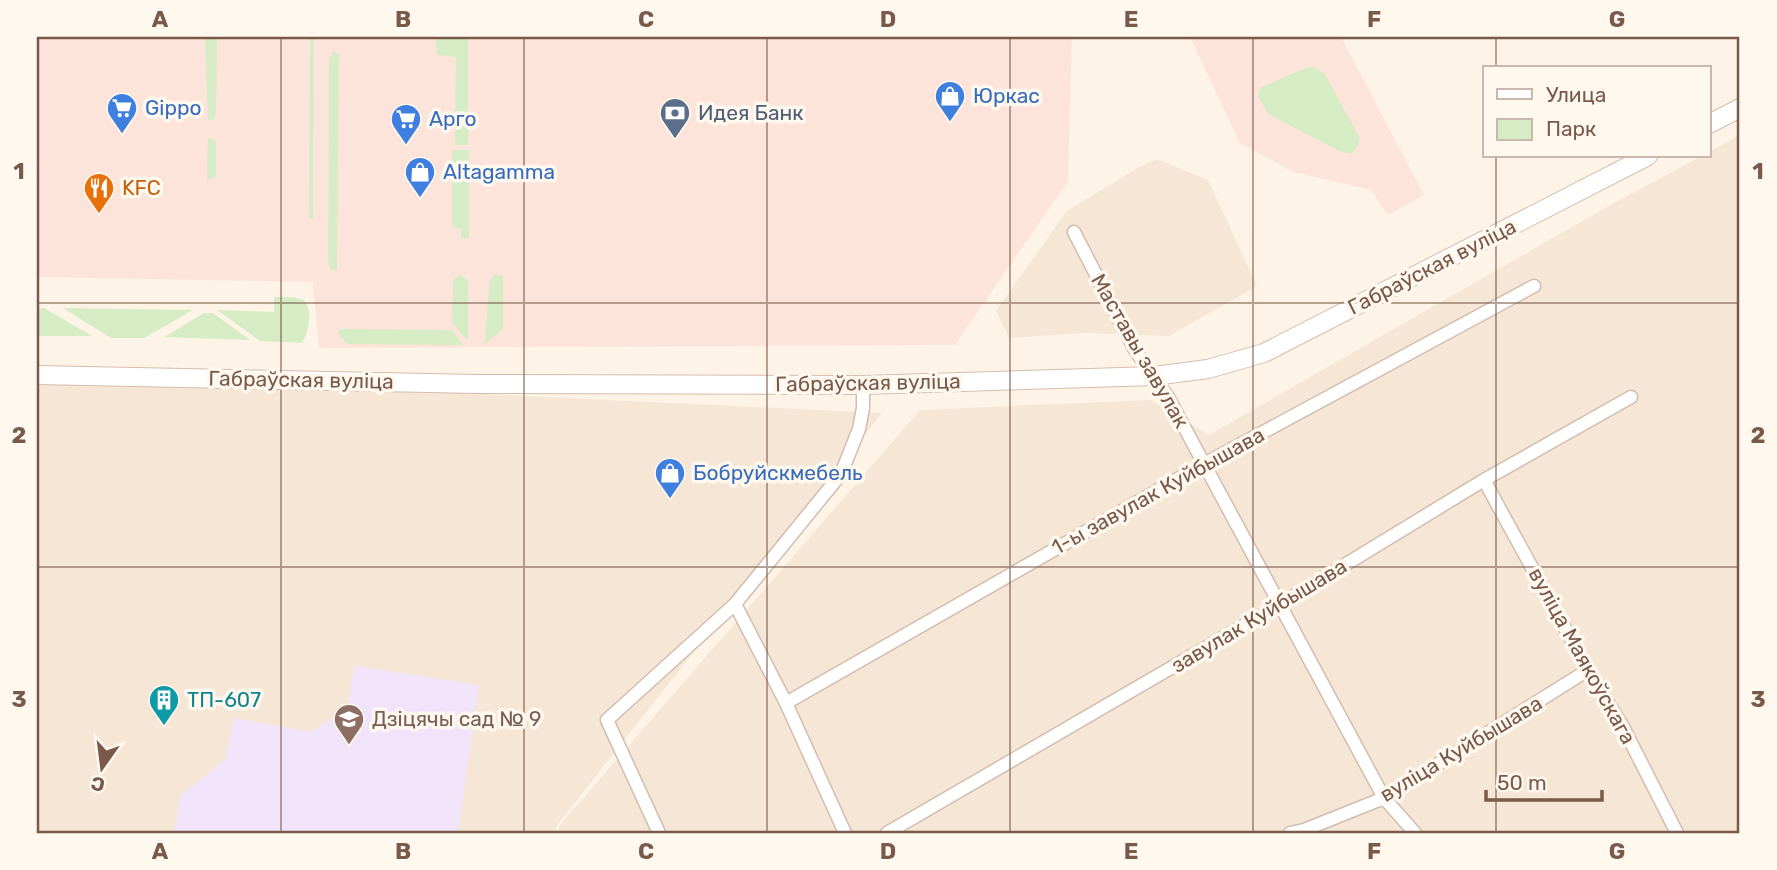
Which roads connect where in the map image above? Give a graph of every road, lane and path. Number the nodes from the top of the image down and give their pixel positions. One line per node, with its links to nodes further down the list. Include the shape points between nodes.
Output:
1 (1740, 108): 2 (main road)
2 (1710, 123)
3 (1644, 158): 7 (main road, Габраўская вуліца, via 1265,353 1208,369)
4 (1074, 232): 7 (street, Маставы завулак, via 1135,350)
5 (1534, 286): 10 (street, 1-ы завулак Куйбышава)
6 (37, 375): 8 (main road, Габраўская вуліца, via 479,384)
7 (1154, 376): 8 (main road, Габраўская вуліца); 10 (street, Маставы завулак)
8 (863, 385): 12 (street, via 859,429 841,474)
9 (1631, 397): 11 (street, завулак Куйбышава)
10 (1204, 464): 13 (street, Маставы завулак); 15 (street, 1-ы завулак Куйбышава)
11 (1484, 480): 13 (street, завулак Куйбышава); 14 (street, вуліца Маякоўскага)
12 (735, 604): 15 (street); 17 (street, via 607,720)
13 (1279, 605): 16 (street, Маставы завулак); 19 (street, завулак Куйбышава)
14 (1588, 670): 16 (street, вуліца Куйбышава); 22 (street, вуліца Маякоўскага)
15 (786, 703): 18 (street)
16 (1384, 798): 20 (street, вуліца Куйбышава); 21 (street, Маставы завулак)
17 (659, 833)
18 (845, 833)
19 (887, 833)
20 (1290, 833)
21 (1415, 833)
22 (1677, 833)

